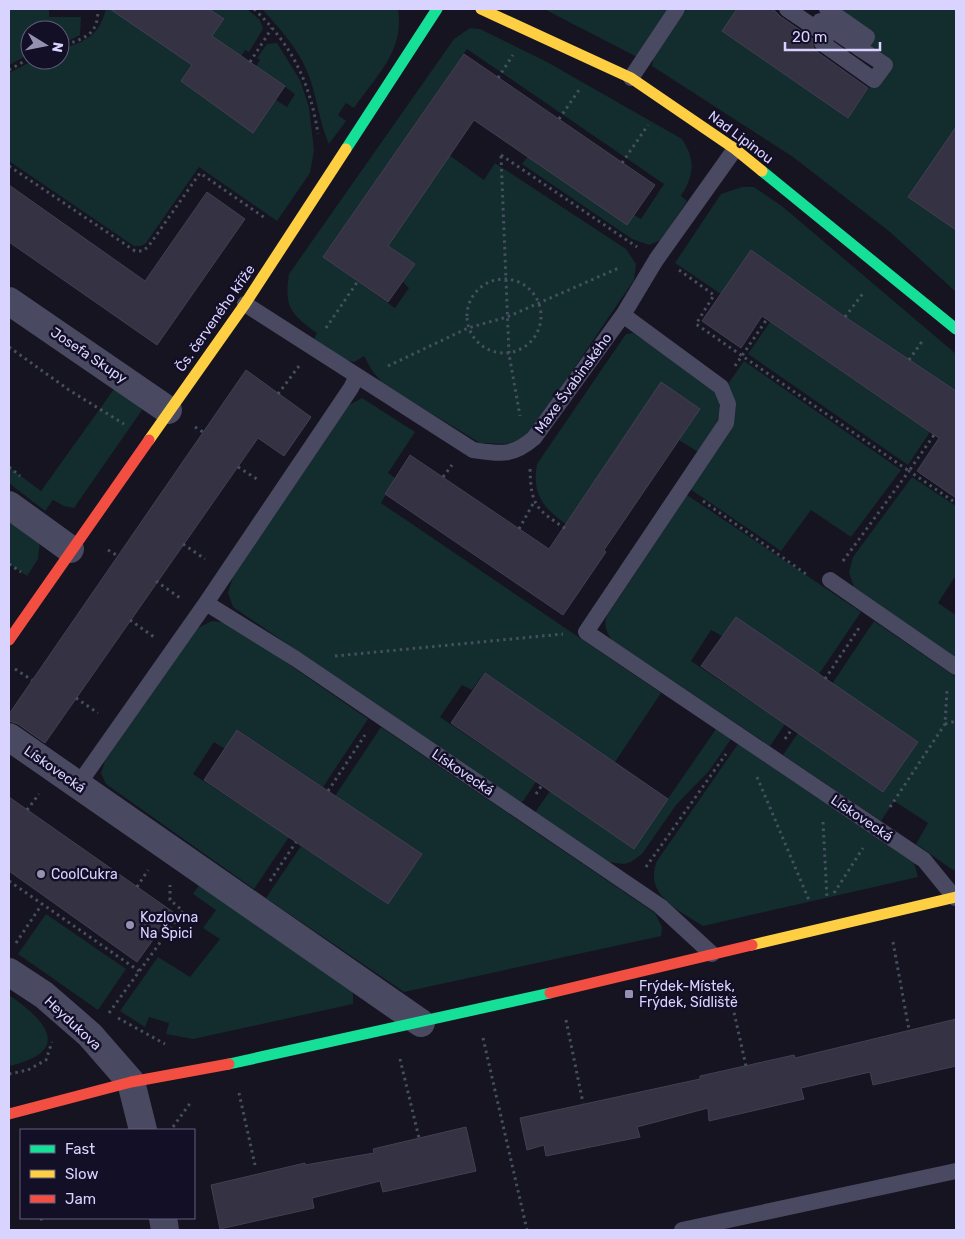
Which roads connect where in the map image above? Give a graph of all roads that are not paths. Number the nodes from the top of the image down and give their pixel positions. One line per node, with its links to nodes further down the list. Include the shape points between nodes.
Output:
1 (437, 9): 11 (street, Čs. červeného kříže)
2 (481, 9): 8 (street, Nad Lipinou)
3 (677, 9): 8 (lane)
4 (787, 9): 7 (lane, via 827,36 822,43 874,80 885,65)
5 (802, 9): 7 (lane)
6 (827, 9): 7 (lane, via 867,37)
7 (859, 48)
8 (631, 78): 9 (street, Nad Lipinou)
9 (735, 149): 12 (lane, Maxe Švabinského, via 656,260); 13 (street, Nad Lipinou)
10 (9, 301): 15 (street, Josefa Skupy)
11 (245, 304): 14 (lane, Maxe Švabinského); 15 (street, Čs. červeného kříže)
12 (623, 315): 14 (lane, Maxe Švabinského, via 534,438 508,454 474,450); 24 (lane, Lískovecká, via 721,387 728,404 726,423 586,632 924,860)
13 (956, 329)
14 (357, 376): 19 (lane)
15 (168, 410): 17 (street, Čs. červeného kříže)
16 (9, 506): 17 (street)
17 (70, 549): 20 (street, Čs. červeného kříže)
18 (830, 580): 21 (lane)
19 (206, 603): 23 (lane); 25 (lane, Lískovecká, via 296,659 660,906)
20 (9, 640)
21 (956, 667)
22 (9, 737): 23 (street, Lískovecká)
23 (78, 785): 27 (street, Lískovecká)
24 (956, 898): 25 (street, Lískovecká)
25 (712, 954): 27 (street, Lískovecká)
26 (15, 961): 28 (street, Heydukova, via 44,995 90,1035)
27 (421, 1023): 28 (street, Lískovecká)
28 (131, 1082): 29 (street, Lískovecká); 30 (street)
29 (9, 1114)
30 (143, 1129)
31 (956, 1171): 32 (lane)
32 (682, 1230)

